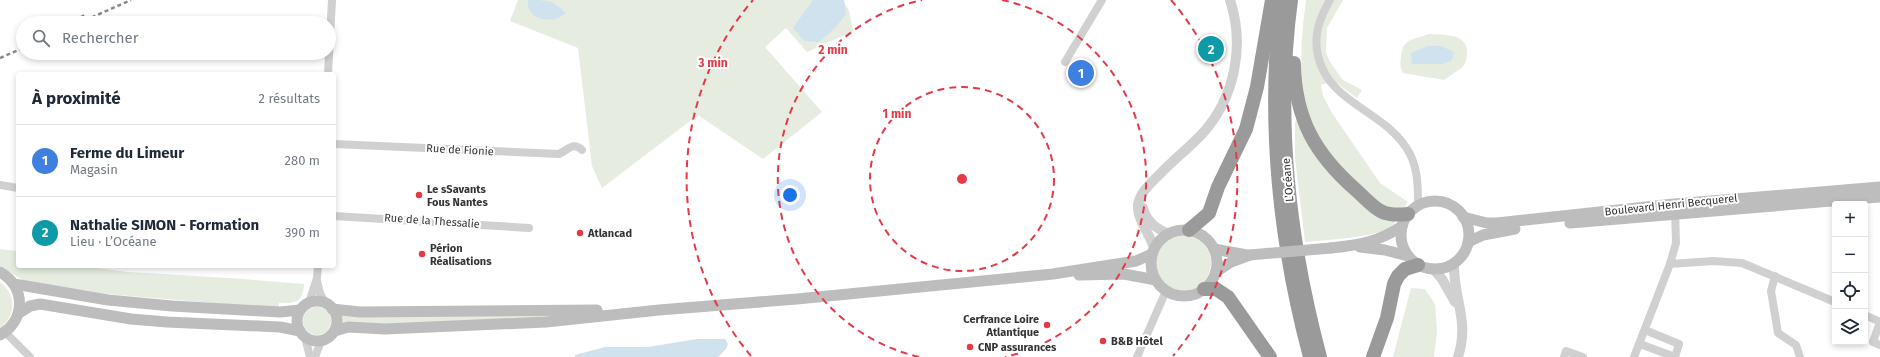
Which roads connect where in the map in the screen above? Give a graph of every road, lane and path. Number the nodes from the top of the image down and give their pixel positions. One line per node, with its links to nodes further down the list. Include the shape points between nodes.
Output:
1 (332, 0): 9 (street)
2 (1102, 0): 11 (street)
3 (1230, 0): 18 (street, via 1235,23 1237,54 1226,99 1202,134 1154,180)
4 (1272, 0): 25 (highway, via 1256,93 1246,129 1218,187 1209,213)
5 (1281, 0): 66 (highway, L’Océane, via 1275,98 1280,197 1291,276)
6 (1291, 0): 67 (highway, L’Océane, via 1285,92 1288,175 1302,281)
7 (1296, 0): 21 (highway, via 1295,84 1300,112 1310,137 1329,163 1377,209 1392,216)
8 (1330, 0): 21 (street, via 1321,16 1317,34 1317,50 1322,68 1338,91 1379,119 1403,143 1410,154 1418,190)
9 (331, 16)
10 (329, 60): 12 (street)
11 (1066, 62)
12 (328, 72)
13 (336, 144): 14 (street, Rue de Fionie, via 559,154 573,145)
14 (582, 150)
15 (0, 185): 17 (street)
16 (1880, 187): 20 (main road, Boulevard Henri Becquerel)
17 (16, 188)
18 (1146, 191): 26 (street, via 1143,205 1145,214 1154,226); 30 (street, via 1138,202 1138,210 1150,235)
19 (1880, 197): 20 (main road, Boulevard Henri Becquerel)
20 (1675, 209): 23 (main road, Boulevard Henri Becquerel, via 1497,224); 27 (main road, Boulevard Henri Becquerel, via 1503,230); 34 (street, via 1676,243)
21 (1409, 215): 23 (main road, via 1432,201 1444,202); 28 (main road, via 1380,240); 32 (main road, via 1401,242)
22 (336, 216): 24 (street, Rue de la Thessalie)
23 (1463, 217): 27 (main road, via 1468,227)
24 (529, 228)
25 (1189, 230): 26 (main road); 29 (main road, via 1206,238)
26 (1168, 234): 30 (main road, via 1160,240)
27 (1468, 242): 33 (main road)
28 (1353, 246): 31 (main road, bridge); 32 (main road, via 1385,250)
29 (1214, 249): 31 (main road); 38 (main road, via 1217,260)
30 (1153, 251): 39 (main road, via 1136,261); 42 (main road, via 1151,265)
31 (1250, 255): 38 (main road, via 1231,262)
32 (1413, 260): 36 (main road); 68 (highway, via 1394,284 1387,318)
33 (1454, 263): 36 (main road, via 1445,268); 52 (street, via 1454,280)
34 (1670, 264): 40 (street, via 1713,261 1742,263); 54 (street)
35 (318, 268): 41 (street)
36 (1433, 269): 52 (street, via 1447,287)
37 (0, 272): 43 (main road)
38 (1216, 272): 44 (main road)
39 (1053, 274): 42 (main road, via 1124,274); 50 (main road, via 805,299)
40 (1775, 276): 46 (street); 73 (street, via 1771,291 1778,333 1796,345)
41 (317, 278): 47 (street); 48 (street, via 320,293)
42 (1156, 280): 45 (main road)
43 (14, 284): 49 (main road, via 108,300 172,306 282,312); 51 (main road, via 20,301)
44 (1204, 290): 45 (main road, via 1188,296); 65 (highway, via 1216,289 1228,297)
45 (1166, 291): 64 (street)
46 (1832, 301)
47 (309, 303): 48 (main road); 49 (main road)
48 (328, 306): 50 (main road, via 360,312); 55 (main road, via 336,317)
49 (300, 310): 57 (main road, via 297,320)
50 (659, 310): 55 (main road, via 546,322 393,328 348,327)
51 (19, 313): 56 (main road, via 13,324); 57 (main road, via 30,306 40,304 131,319 280,327)
52 (1461, 315): 69 (street, via 1464,334)
53 (1868, 316): 60 (street, via 1880,322 1873,342)
54 (1645, 330): 59 (street); 59 (street, via 1679,344 1675,357)
55 (334, 331): 58 (main road, via 331,336)
56 (3, 333): 61 (street)
57 (302, 334): 58 (main road, via 310,340); 62 (street)
58 (321, 341): 63 (street)
59 (1640, 344): 72 (street)
60 (1880, 345)
61 (30, 357)
62 (310, 357)
63 (315, 357)
64 (1137, 357)
65 (1270, 357)
66 (1310, 357)
67 (1320, 357)
68 (1373, 357)
69 (1458, 357)
70 (1564, 357): 71 (street, via 1566,351)
71 (1583, 357)
72 (1634, 357)
73 (1800, 357)

